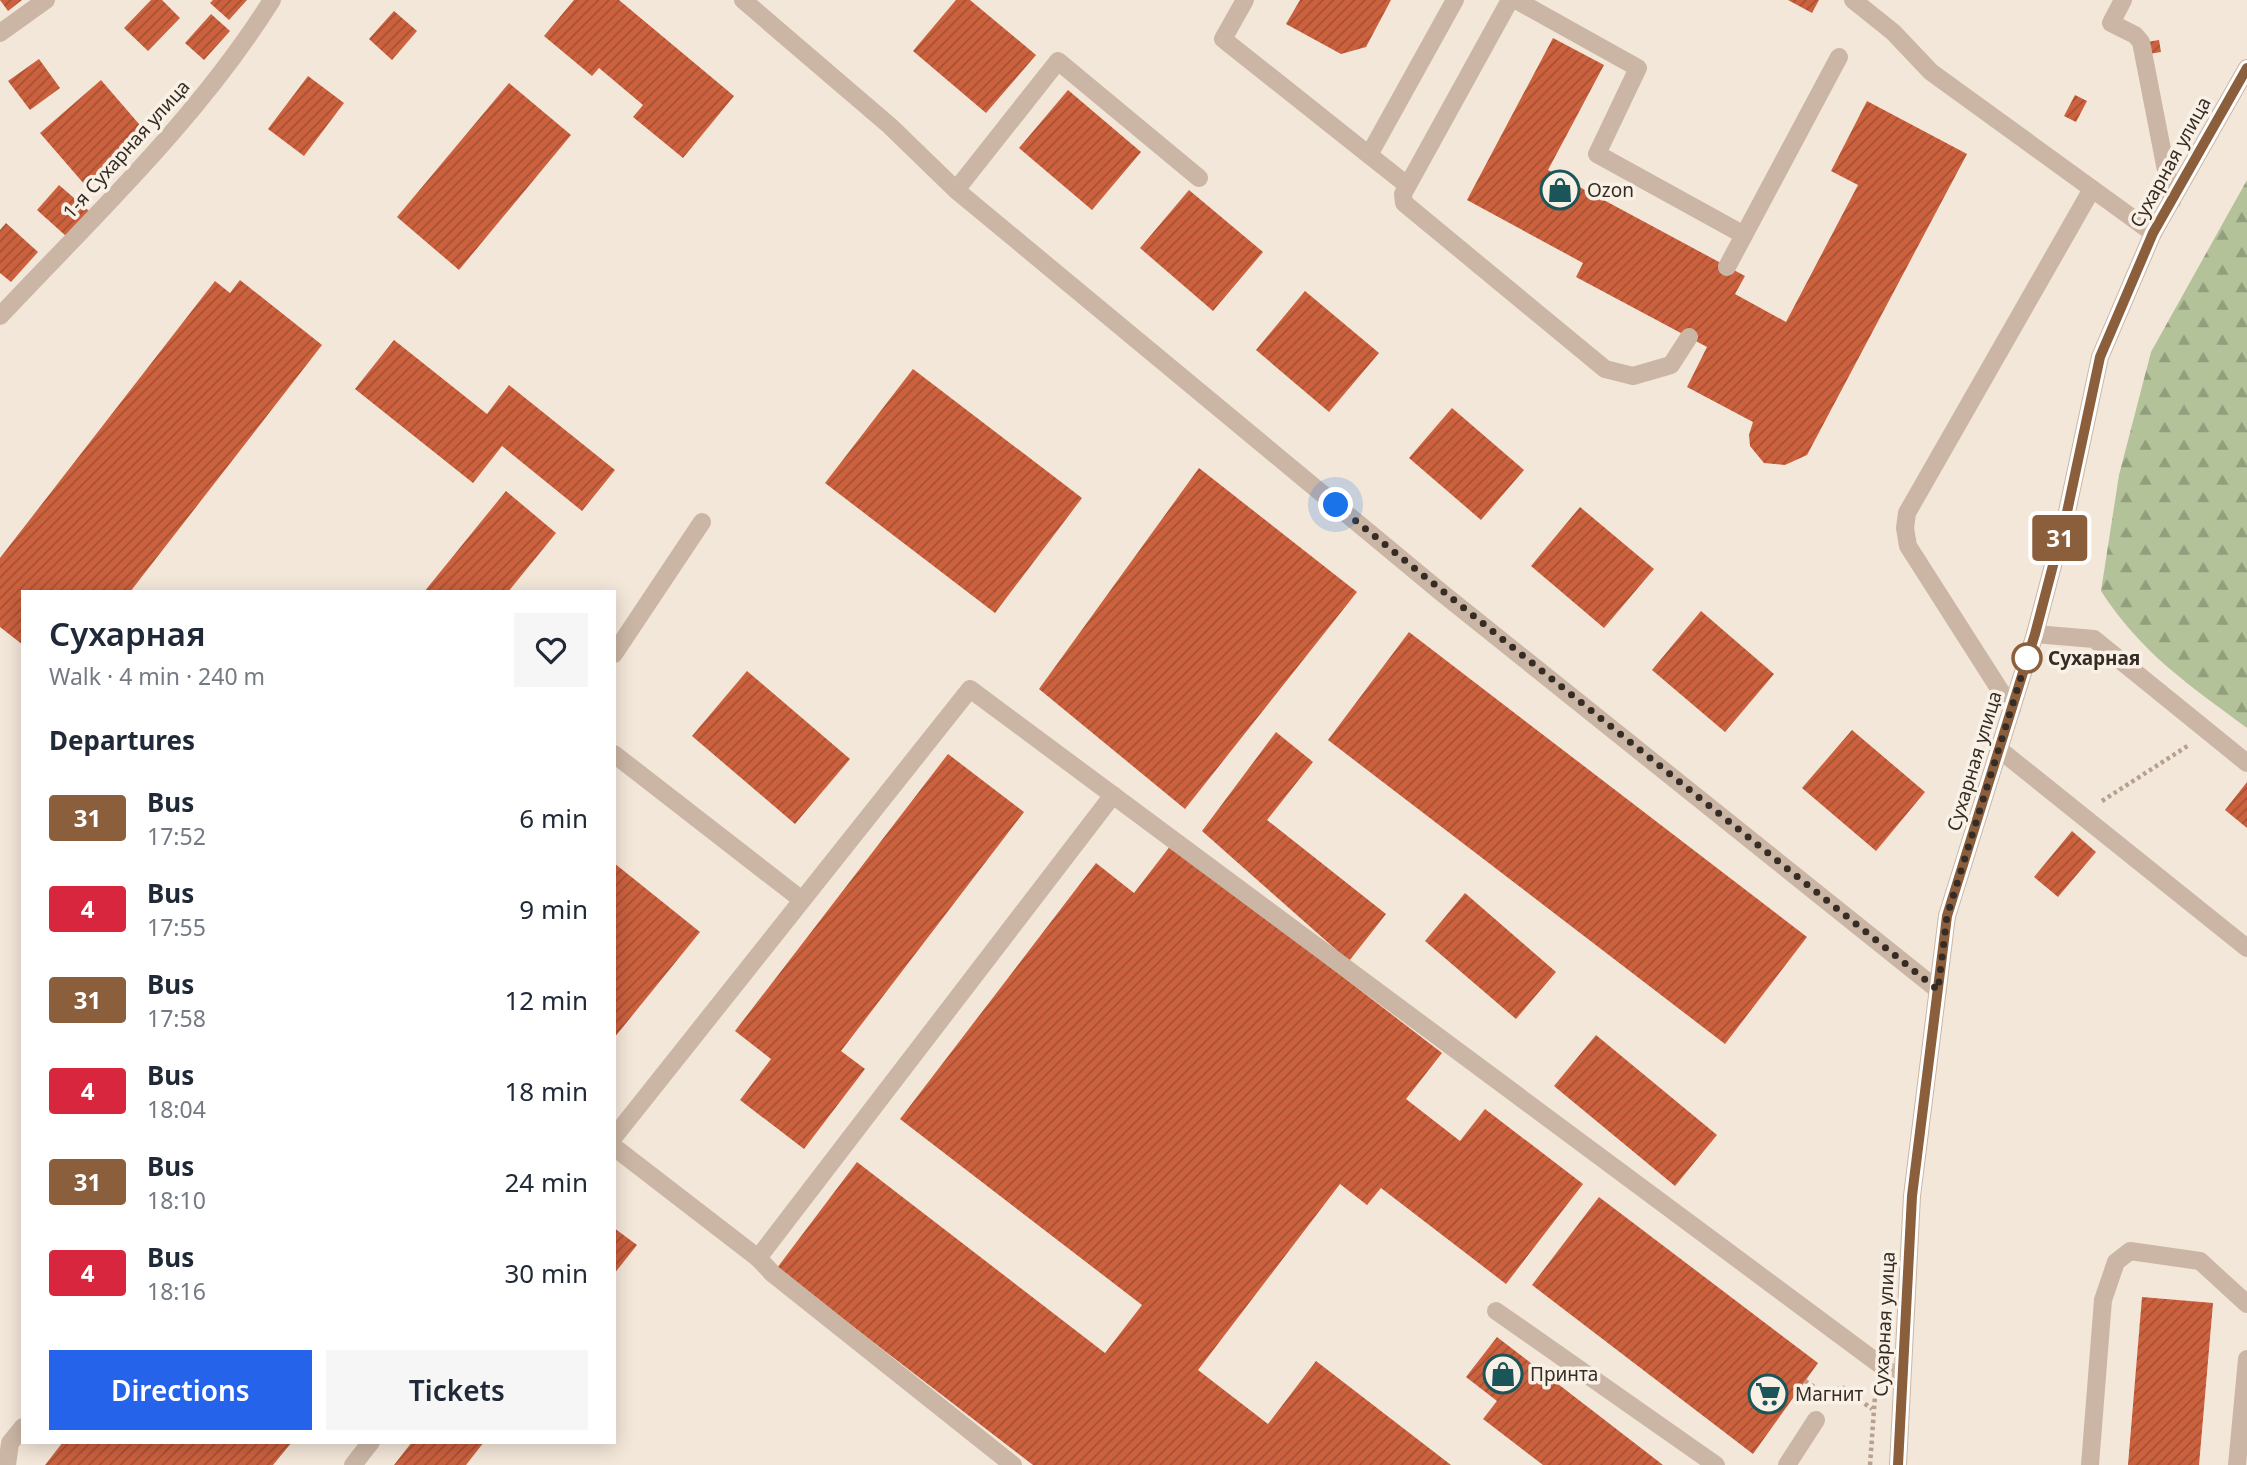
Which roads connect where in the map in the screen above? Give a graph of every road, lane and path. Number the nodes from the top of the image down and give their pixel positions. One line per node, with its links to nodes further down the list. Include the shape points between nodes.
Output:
1 (46, 0): 10 (street)
2 (272, 0): 22 (street, 1-я Сухарная улица, via 181,125)
3 (744, 0): 17 (street, via 890,126)
4 (1245, 0): 13 (street, via 1223,39)
5 (1455, 0): 13 (street)
6 (1510, 0): 15 (street)
7 (1516, 0): 20 (street, via 1638,68 1598,148 1599,157)
8 (1853, 0): 16 (street, via 1893,32 1931,72)
9 (2123, 0): 18 (street, via 2111,23 2141,42)
10 (0, 33)
11 (1839, 57): 20 (street)
12 (2247, 68): 18 (street, Сухарная улица)
13 (1369, 155): 15 (street)
14 (1199, 178): 17 (street, via 1058,61)
15 (1407, 185): 23 (street, via 1404,203 1605,369 1633,376 1671,365)
16 (2092, 189): 19 (street); 27 (street, via 1908,513 1905,528 1908,546)
17 (956, 190): 36 (street, via 1442,593)
18 (2172, 201): 19 (street, Сухарная улица)
19 (2153, 233): 25 (street, Сухарная улица, via 2100,357)
20 (1744, 235): 21 (street)
21 (1727, 267)
22 (0, 316)
23 (1689, 337)
24 (702, 522): 26 (street)
25 (2035, 634): 27 (street, Сухарная улица); 28 (street, via 2094,639)
26 (616, 651)
27 (2012, 709): 29 (street, Сухарная улица)
28 (2209, 732): 31 (street); 33 (path)
29 (2000, 750): 33 (street); 36 (street, Сухарная улица, via 1947,916)
30 (616, 756): 34 (street)
31 (2247, 763)
32 (1113, 795): 34 (street, via 970,689); 39 (street); 44 (street)
33 (2081, 815): 35 (street)
34 (802, 901): 37 (street)
35 (2247, 948)
36 (1938, 990): 44 (street, Сухарная улица, via 1912,1196)
37 (616, 1134)
38 (616, 1149): 39 (street)
39 (758, 1258): 52 (street)
40 (2247, 1304): 56 (street, via 2200,1261 2130,1251 2116,1262 2103,1300)
41 (1496, 1311): 53 (street)
42 (2247, 1359): 57 (street)
43 (1805, 1381): 45 (path)
44 (1902, 1381): 55 (street, Сухарная улица)
45 (1831, 1398): 46 (path, via 1841,1386); 47 (path)
46 (1872, 1409)
47 (1821, 1413): 54 (street)
48 (21, 1429): 50 (street, via 10,1443)
49 (369, 1444): 51 (street)
50 (7, 1465)
51 (353, 1465)
52 (1013, 1465)
53 (1716, 1465)
54 (1787, 1465)
55 (1898, 1465)
56 (2090, 1465)
57 (2237, 1465)

